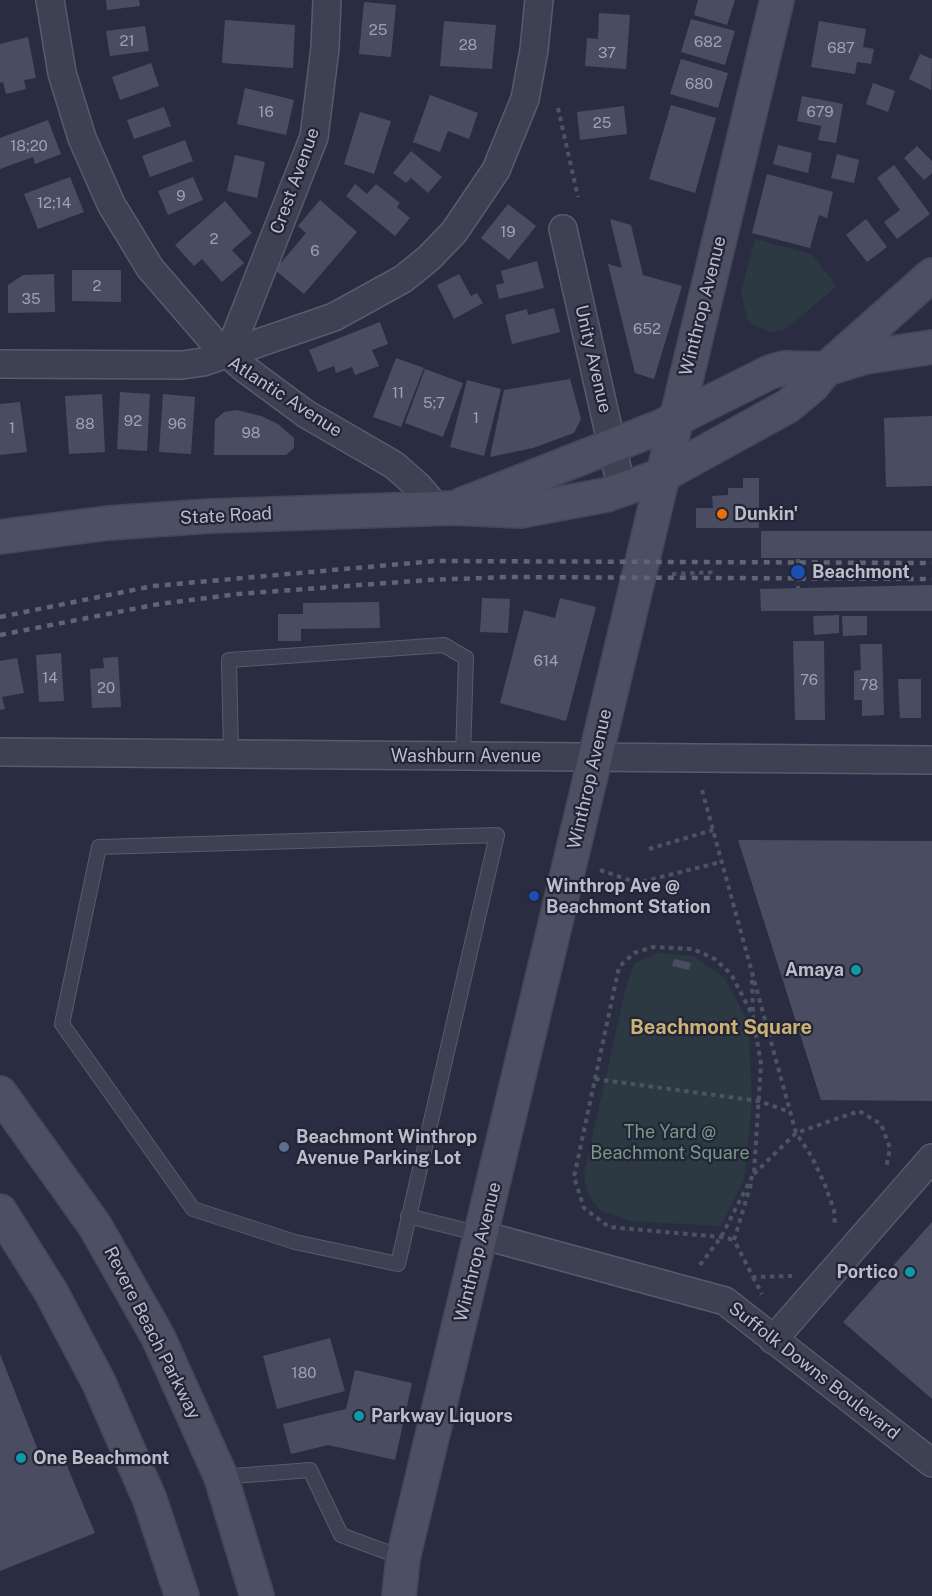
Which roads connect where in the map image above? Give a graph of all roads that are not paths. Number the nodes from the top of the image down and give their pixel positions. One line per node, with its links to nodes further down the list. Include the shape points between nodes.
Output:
1 (50, 0): 8 (street, via 68,94 100,183 150,268)
2 (327, 0): 8 (street, Crest Avenue, via 326,48 314,137)
3 (539, 0): 8 (street, via 532,68 519,116 496,170 454,232 415,270 363,303)
4 (777, 0): 11 (main road, Winthrop Avenue)
5 (563, 229): 12 (street, Unity Avenue)
6 (932, 275): 10 (main road, State Road)
7 (932, 347): 10 (main road, via 865,357)
8 (228, 355): 9 (street, Atlantic Avenue, via 182,365); 15 (street, Atlantic Avenue, via 306,414 394,465)
9 (0, 364)
10 (826, 369): 11 (main road, State Road, via 784,368 770,372); 13 (main road, State Road, via 788,406)
11 (676, 420): 12 (main road, State Road); 13 (main road, Winthrop Avenue)
12 (612, 446): 14 (street, Unity Avenue); 15 (main road, State Road)
13 (663, 475): 14 (main road, State Road); 20 (main road, Winthrop Avenue)
14 (622, 490): 15 (main road, State Road, via 520,511)
15 (445, 508): 16 (main road, State Road, via 190,517)
16 (0, 537)
17 (0, 752): 18 (street, Washburn Avenue)
18 (231, 754): 19 (street, Washburn Avenue); 19 (lane, via 229,660 444,645 466,658)
19 (464, 756): 20 (street, Washburn Avenue)
20 (595, 757): 21 (street, Washburn Avenue); 26 (main road, Winthrop Avenue)
21 (932, 760)
22 (0, 1093): 29 (main road, Revere Beach Parkway, via 67,1184 117,1263 170,1361)
23 (932, 1158): 27 (street)
24 (0, 1210): 33 (main road, via 51,1292 99,1383 147,1492)
25 (408, 1216): 25 (lane, via 497,835 99,847 62,1024 193,1209 295,1242 398,1264); 26 (lane)
26 (482, 1235): 27 (street, Suffolk Downs Boulevard, via 725,1301); 31 (main road, Winthrop Avenue)
27 (773, 1340): 28 (street, Suffolk Downs Boulevard)
28 (932, 1463)
29 (221, 1477): 30 (main road, Revere Beach Parkway); 31 (lane, via 310,1470 341,1535)
30 (238, 1528): 34 (main road, Revere Beach Parkway); 35 (main road, via 261,1573)
31 (403, 1557): 32 (main road, Winthrop Avenue)
32 (388, 1594)
33 (182, 1596)
34 (257, 1596)
35 (279, 1596)

